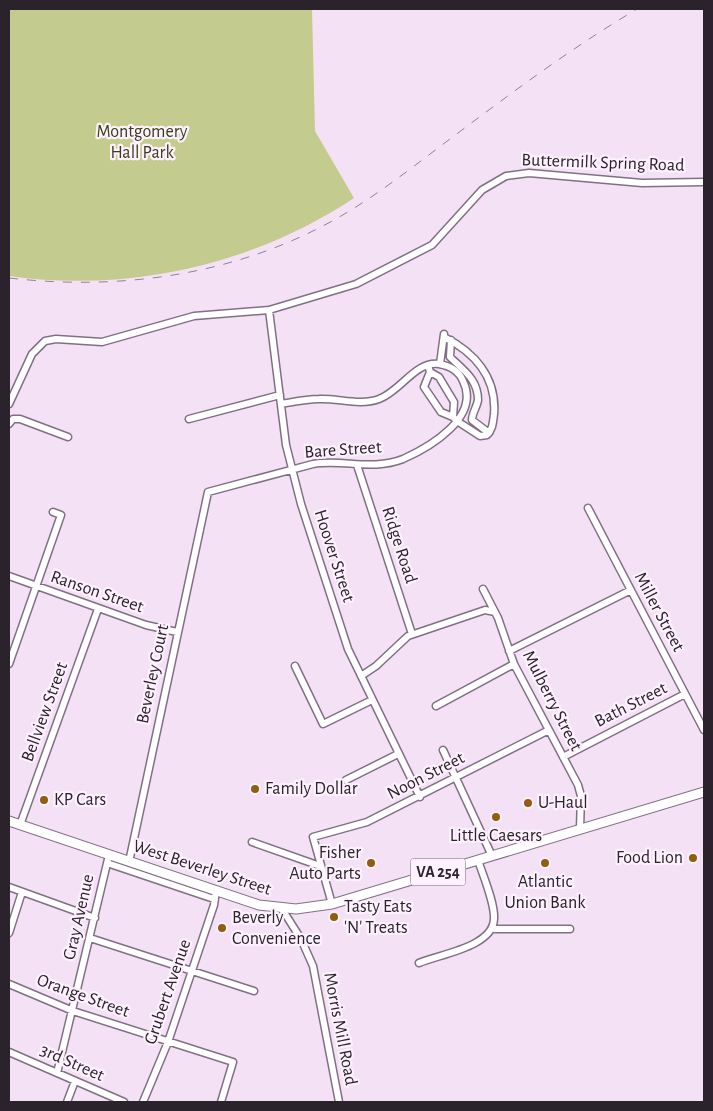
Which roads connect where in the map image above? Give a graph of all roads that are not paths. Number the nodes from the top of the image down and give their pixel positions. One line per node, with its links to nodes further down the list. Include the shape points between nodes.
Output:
1 (704, 182): 2 (street, Buttermilk Spring Road, via 642,183 529,173 506,176 482,190 440,238 415,255 356,284)
2 (269, 310): 6 (street, Hoover Street); 7 (street, Buttermilk Spring Road, via 200,315 102,342 45,341 30,358)
3 (451, 340): 4 (street, via 444,335); 12 (street, via 472,354 490,382 494,411); 12 (street, via 450,357 467,372 476,389 478,400 472,420)
4 (440, 364): 5 (street); 10 (street, Bare Street, via 458,372 466,389 466,404)
5 (429, 368): 8 (street, via 416,370 396,390 372,401 318,399); 10 (street, via 439,377 454,402); 10 (street, via 424,387 441,412)
6 (280, 395): 8 (street, Hoover Street); 9 (street)
7 (9, 404)
8 (281, 404): 15 (street, Hoover Street)
9 (189, 419)
10 (456, 420): 12 (street, via 480,436); 14 (street, Bare Street, via 437,439 402,459)
11 (9, 424): 13 (street, via 15,419 24,420)
12 (489, 434)
13 (68, 437)
14 (357, 465): 15 (street, Bare Street, via 329,462); 26 (street, Ridge Road)
15 (290, 470): 16 (street, Bare Street); 31 (street, Hoover Street, via 346,644)
16 (208, 492): 25 (street, Beverley Court)
17 (588, 508): 22 (street, Miller Street)
18 (53, 512): 20 (street, via 61,515)
19 (9, 576): 20 (street, Ranson Street)
20 (36, 586): 23 (street, Ranson Street); 28 (street)
21 (484, 589): 24 (street, Mulberry Street)
22 (631, 590): 27 (street); 32 (street, Miller Street)
23 (98, 609): 25 (street, Ranson Street); 45 (street, Bellview Street)
24 (494, 612): 26 (street, via 485,610); 27 (street, Mulberry Street)
25 (177, 632): 51 (street, Beverley Court)
26 (412, 634): 31 (street)
27 (509, 651): 29 (street, Mulberry Street)
28 (9, 664)
29 (514, 664): 34 (street); 35 (street, Mulberry Street)
30 (295, 666): 33 (street, via 323,724)
31 (361, 676): 33 (street, Hoover Street)
32 (685, 694): 36 (street, Miller Street); 39 (street, Bath Street)
33 (372, 700): 38 (street, Hoover Street)
34 (436, 706)
35 (549, 730): 39 (street, Mulberry Street); 40 (street, Noon Street)
36 (704, 730)
37 (443, 750): 40 (street)
38 (398, 754): 41 (street); 43 (street, Hoover Street)
39 (563, 757): 46 (street, Mulberry Street, via 580,790)
40 (456, 778): 43 (street, Noon Street); 48 (street)
41 (346, 780)
42 (704, 792): 46 (main road, West Beverley Street / VA 254)
43 (420, 797): 52 (street, Noon Street, via 367,822 313,837)
44 (9, 821): 45 (main road, West Beverley Street / VA 254)
45 (20, 825): 49 (main road, West Beverley Street / VA 254)
46 (580, 830): 48 (main road, West Beverley Street / VA 254)
47 (252, 842): 52 (street)
48 (492, 856): 50 (main road, West Beverley Street / VA 254)
49 (108, 859): 51 (main road, West Beverley Street / VA 254); 55 (street, West Beverley Street); 58 (street, Gray Avenue)
50 (478, 860): 56 (main road, West Beverley Street / VA 254); 59 (street, via 494,914)
51 (129, 862): 55 (main road, West Beverley Street / VA 254)
52 (320, 866): 56 (street)
53 (9, 887): 54 (street)
54 (22, 892): 58 (street); 61 (street)
55 (215, 895): 57 (main road, West Beverley Street / VA 254); 64 (street, Grubert Avenue)
56 (332, 904): 57 (main road, West Beverley Street / VA 254)
57 (282, 909): 76 (street, Morris Mill Road, via 302,939 312,966)
58 (95, 918): 62 (street, Gray Avenue)
59 (492, 929): 60 (street); 63 (street, via 481,941)
60 (570, 929)
61 (9, 933)
62 (90, 938): 64 (street); 67 (street, Gray Avenue)
63 (418, 963)
64 (192, 972): 66 (street); 68 (street, Grubert Avenue)
65 (9, 984): 67 (street, Orange Street)
66 (254, 991)
67 (73, 1011): 68 (street, Orange Street); 70 (street, Gray Avenue)
68 (168, 1042): 74 (street, Grubert Avenue); 75 (street, Orange Street, via 233,1062)
69 (9, 1052): 70 (street, 3rd Street)
70 (57, 1073): 71 (street, 3rd Street)
71 (75, 1081): 72 (street); 73 (street, 3rd Street)
72 (67, 1102)
73 (124, 1102)
74 (143, 1102)
75 (222, 1102)
76 (339, 1102)

